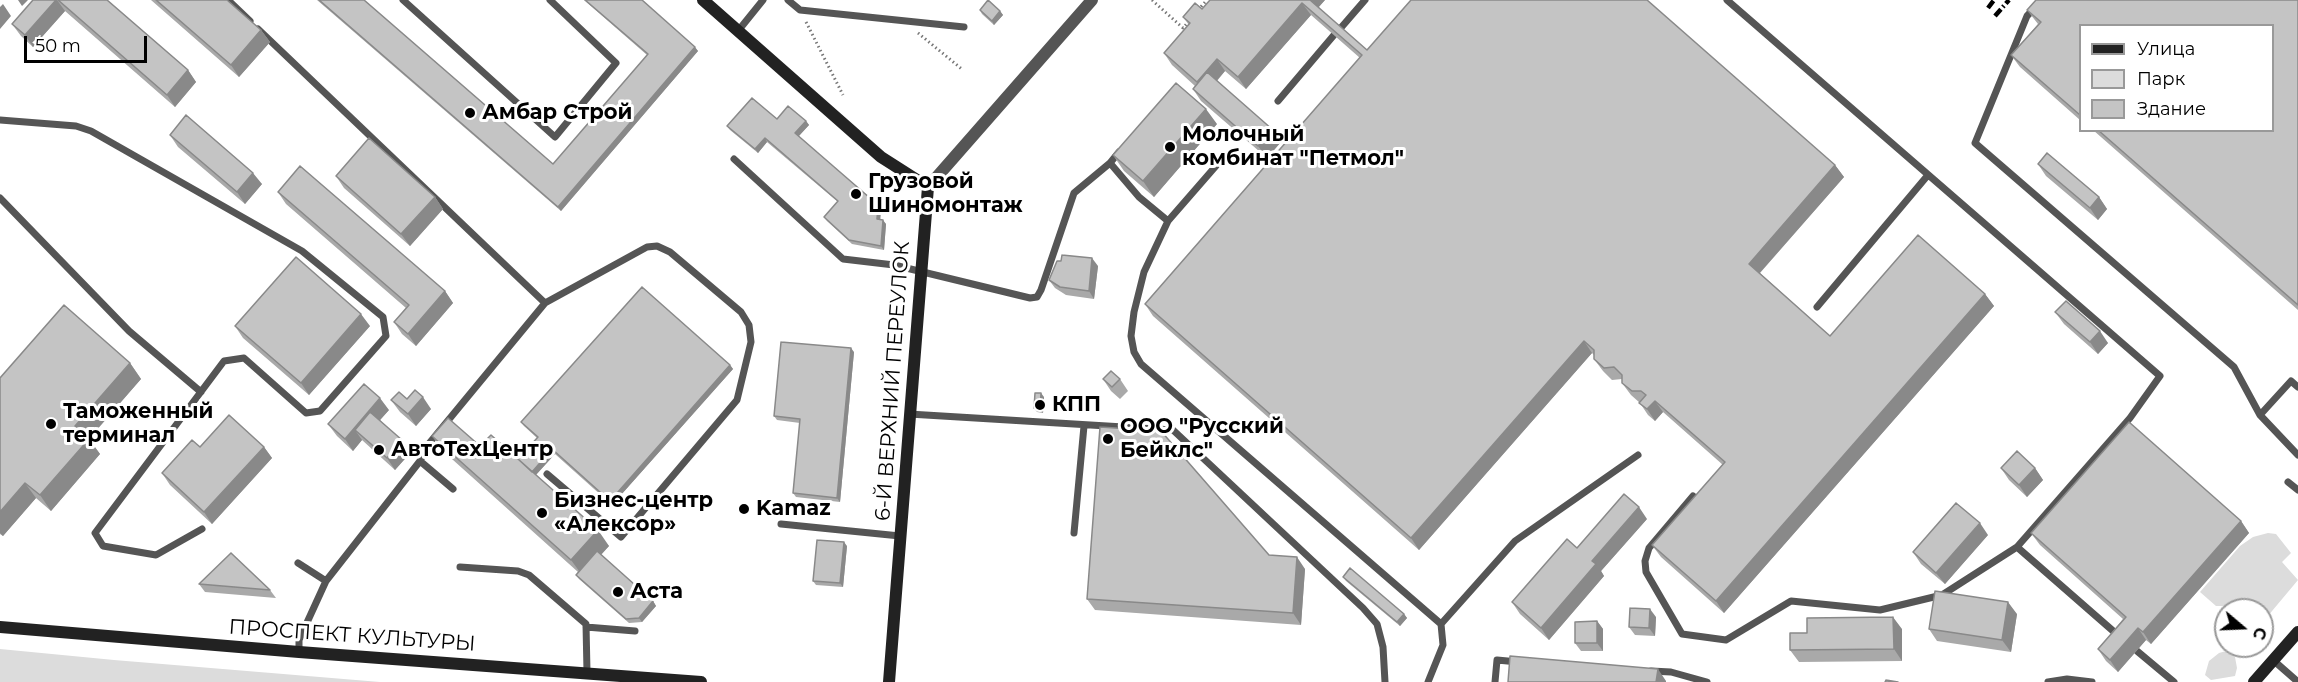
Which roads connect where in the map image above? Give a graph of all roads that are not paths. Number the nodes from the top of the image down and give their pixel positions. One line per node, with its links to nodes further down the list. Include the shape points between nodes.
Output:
1 (228, 0): 24 (lane)
2 (403, 0): 3 (lane, via 555,137 616,63)
3 (550, 0)
4 (703, 0): 12 (street)
5 (764, 0): 12 (lane)
6 (788, 0): 11 (lane, via 800,10)
7 (1092, 0): 20 (street)
8 (1365, 0): 13 (lane)
9 (1727, 0): 19 (lane)
10 (2042, 0): 29 (lane, via 2027,16 1975,143 2234,367)
11 (964, 27)
12 (738, 31): 20 (street, via 880,156)
13 (1278, 100)
14 (0, 120): 27 (lane, via 76,126 91,131 302,251 383,317 386,336 320,411 306,413 244,358 224,361)
15 (1124, 146): 18 (lane)
16 (734, 159): 23 (lane, via 843,259)
17 (1222, 159): 22 (lane)
18 (1110, 163): 22 (lane, via 1139,197); 23 (lane, via 1074,193 1037,297)
19 (1928, 175): 25 (lane); 43 (lane, via 2160,376 2130,418)
20 (928, 188): 23 (street, 6-Й ВЕРХНИЙ ПЕРЕУЛОК)
21 (0, 198): 27 (lane, via 129,331)
22 (1168, 221): 47 (lane, via 1144,272 1134,312 1131,336 1141,364)
23 (921, 271): 28 (street, 6-Й ВЕРХНИЙ ПЕРЕУЛОК)
24 (545, 303): 33 (lane, via 427,446); 34 (lane, via 647,247 657,246 670,252 741,312 749,325 751,342 737,400 621,537)
25 (1818, 307)
26 (2298, 387): 29 (lane, via 2291,381)
27 (201, 392): 40 (lane, via 95,533 103,546 156,555)
28 (909, 414): 30 (lane); 42 (street, 6-Й ВЕРХНИЙ ПЕРЕУЛОК)
29 (2260, 415): 32 (lane)
30 (1084, 426): 41 (lane); 61 (lane, via 1173,430 1377,624)
31 (1638, 455): 47 (lane, via 1515,541)
32 (2298, 455)
33 (420, 461): 36 (lane); 46 (lane)
34 (547, 474)
35 (2288, 482): 37 (lane)
36 (453, 489)
37 (2298, 490)
38 (1693, 496): 43 (lane, via 1649,548 1645,561 1646,572 1682,634 1726,640 1791,601 1880,610 1942,595)
39 (781, 524): 42 (lane)
40 (202, 529)
41 (1074, 533)
42 (900, 536): 60 (street, 6-Й ВЕРХНИЙ ПЕРЕУЛОК)
43 (2017, 547): 52 (lane)
44 (298, 563): 46 (lane)
45 (460, 567): 49 (lane, via 524,573)
46 (326, 581): 54 (lane, via 299,640)
47 (1441, 624): 62 (lane, via 1443,645)
48 (0, 627): 54 (street, ПРОСПЕКТ КУЛЬТУРЫ)
49 (586, 627): 50 (lane); 58 (lane)
50 (634, 631)
51 (2298, 632): 55 (street)
52 (2124, 640)
53 (2137, 651): 67 (lane)
54 (298, 652): 58 (street, ПРОСПЕКТ КУЛЬТУРЫ)
55 (2273, 660): 68 (street); 69 (lane)
56 (1532, 663): 63 (lane, via 1497,660)
57 (1648, 670): 64 (lane)
58 (587, 672): 59 (street, ПРОСПЕКТ КУЛЬТУРЫ)
59 (701, 682)
60 (889, 682)
61 (1385, 682)
62 (1428, 682)
63 (1495, 682)
64 (1707, 682)
65 (2048, 682): 66 (lane)
66 (2092, 682)
67 (2174, 682)
68 (2254, 682)
69 (2298, 682)

